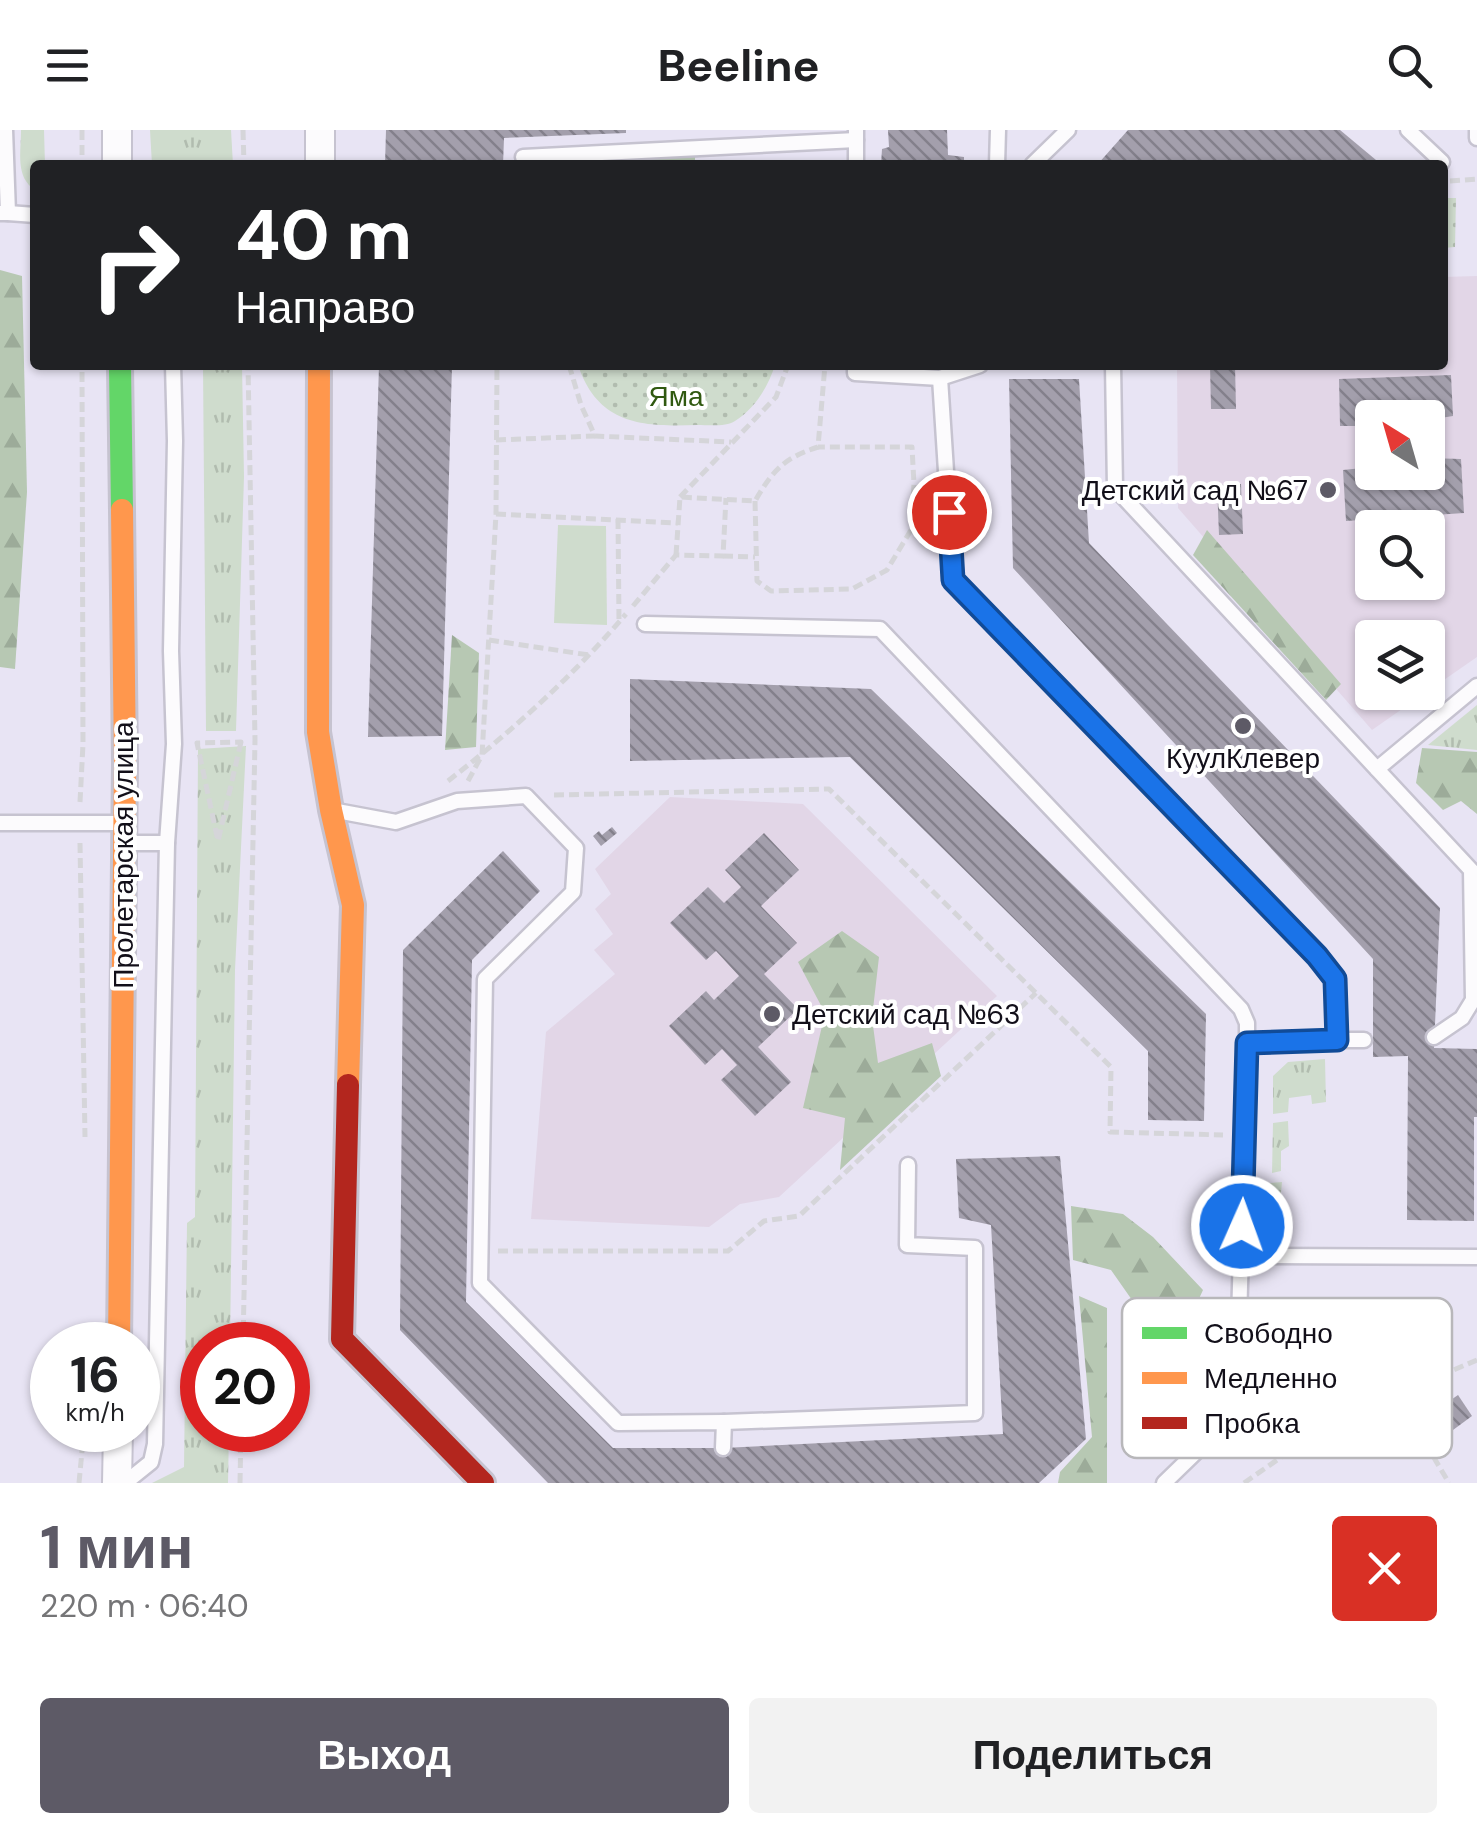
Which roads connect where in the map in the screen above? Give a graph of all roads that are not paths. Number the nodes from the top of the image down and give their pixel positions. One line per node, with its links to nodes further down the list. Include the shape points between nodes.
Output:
1 (6, 130): 16 (lane)
2 (117, 130): 11 (street)
3 (320, 130): 12 (street)
4 (998, 130): 13 (lane)
5 (1068, 130): 14 (lane)
6 (1408, 130): 15 (lane)
7 (1477, 130): 9 (lane)
8 (856, 135): 10 (lane)
9 (1477, 138)
10 (523, 157)
11 (118, 160)
12 (320, 160)
13 (997, 160)
14 (1037, 160)
15 (1440, 160)
16 (4, 214): 17 (lane)
17 (30, 215)
18 (120, 370): 30 (street, Пролетарская улица)
19 (173, 370): 31 (lane, via 174,744)
20 (319, 370): 28 (street, via 318,732)
21 (855, 370): 24 (lane)
22 (965, 370): 24 (lane)
23 (1112, 370): 27 (lane, via 1116,488)
24 (940, 378): 34 (lane, via 953,580 1317,956 1335,979)
25 (644, 624): 36 (lane, via 880,629 1241,1009)
26 (1477, 686): 27 (lane)
27 (1377, 768): 32 (lane, via 1470,870)
28 (331, 810): 42 (lane, via 396,822 457,802 526,796 576,848 573,892 485,979 480,1283 618,1422); 48 (street, via 353,904 342,1339)
29 (0, 823): 30 (lane, via 80,822)
30 (124, 833): 31 (lane); 41 (street, Пролетарская улица)
31 (167, 843): 47 (lane, via 155,1444 150,1462)
32 (1475, 1000): 33 (lane)
33 (1434, 1037)
34 (1337, 1040): 35 (lane); 36 (lane)
35 (1364, 1040)
36 (1247, 1043): 38 (lane)
37 (908, 1165): 42 (lane, via 907,1245 975,1248 976,1412)
38 (1241, 1256): 39 (lane); 40 (lane)
39 (1477, 1257)
40 (1240, 1298)
41 (119, 1322)
42 (724, 1422): 43 (lane)
43 (723, 1448)
44 (118, 1452): 46 (street)
45 (1191, 1458): 49 (lane)
46 (117, 1483)
47 (125, 1483)
48 (483, 1483)
49 (1164, 1483)

